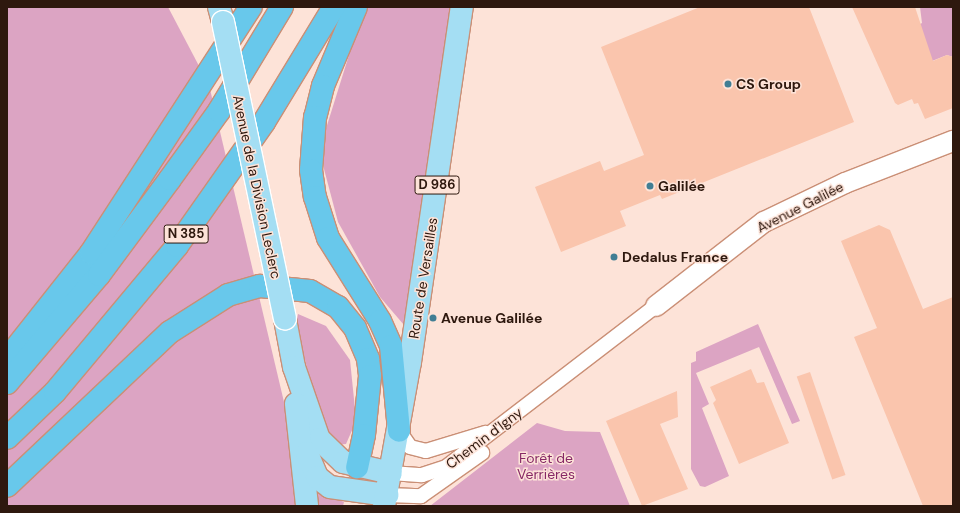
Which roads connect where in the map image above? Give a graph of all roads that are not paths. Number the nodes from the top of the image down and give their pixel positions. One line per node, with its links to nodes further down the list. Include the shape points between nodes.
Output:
1 (251, 7): 9 (highway, via 92,253)
2 (282, 7): 12 (highway, N 385, via 219,111 161,192 99,275)
3 (334, 7): 17 (highway, N 385, via 251,140 177,246 54,392)
4 (356, 7): 16 (highway, via 323,86 315,117 311,170 315,197 328,238 380,321 391,346)
5 (462, 7): 16 (main road, Route de Versailles / D 986)
6 (221, 15): 10 (main road, Avenue de la Division Leclerc, bridge)
7 (953, 141): 8 (main road, Avenue Galilée, via 845,183 764,222)
8 (656, 306): 11 (street, Avenue Galilée)
9 (7, 359)
10 (294, 367): 15 (main road); 18 (main road, via 319,439 333,456)
11 (568, 375): 13 (street, Chemin d'Igny)
12 (7, 383)
13 (538, 398): 14 (street, Chemin d'Igny); 22 (street, via 495,443 434,490 416,498)
14 (513, 417): 16 (street, via 477,437 426,451 410,447); 19 (street, Chemin d'Igny, via 438,471 417,475)
15 (297, 419): 21 (main road, via 317,477); 23 (main road)
16 (399, 431): 19 (main road, D 986)
17 (7, 438)
18 (357, 467): 19 (main road); 20 (highway, via 370,394 368,359 362,341 347,316 325,298 296,287 274,285 245,288 190,316 119,377); 21 (main road)
19 (391, 473): 22 (main road, D 986)
20 (7, 486)
21 (352, 499): 22 (main road)
22 (386, 500)
23 (307, 506)

